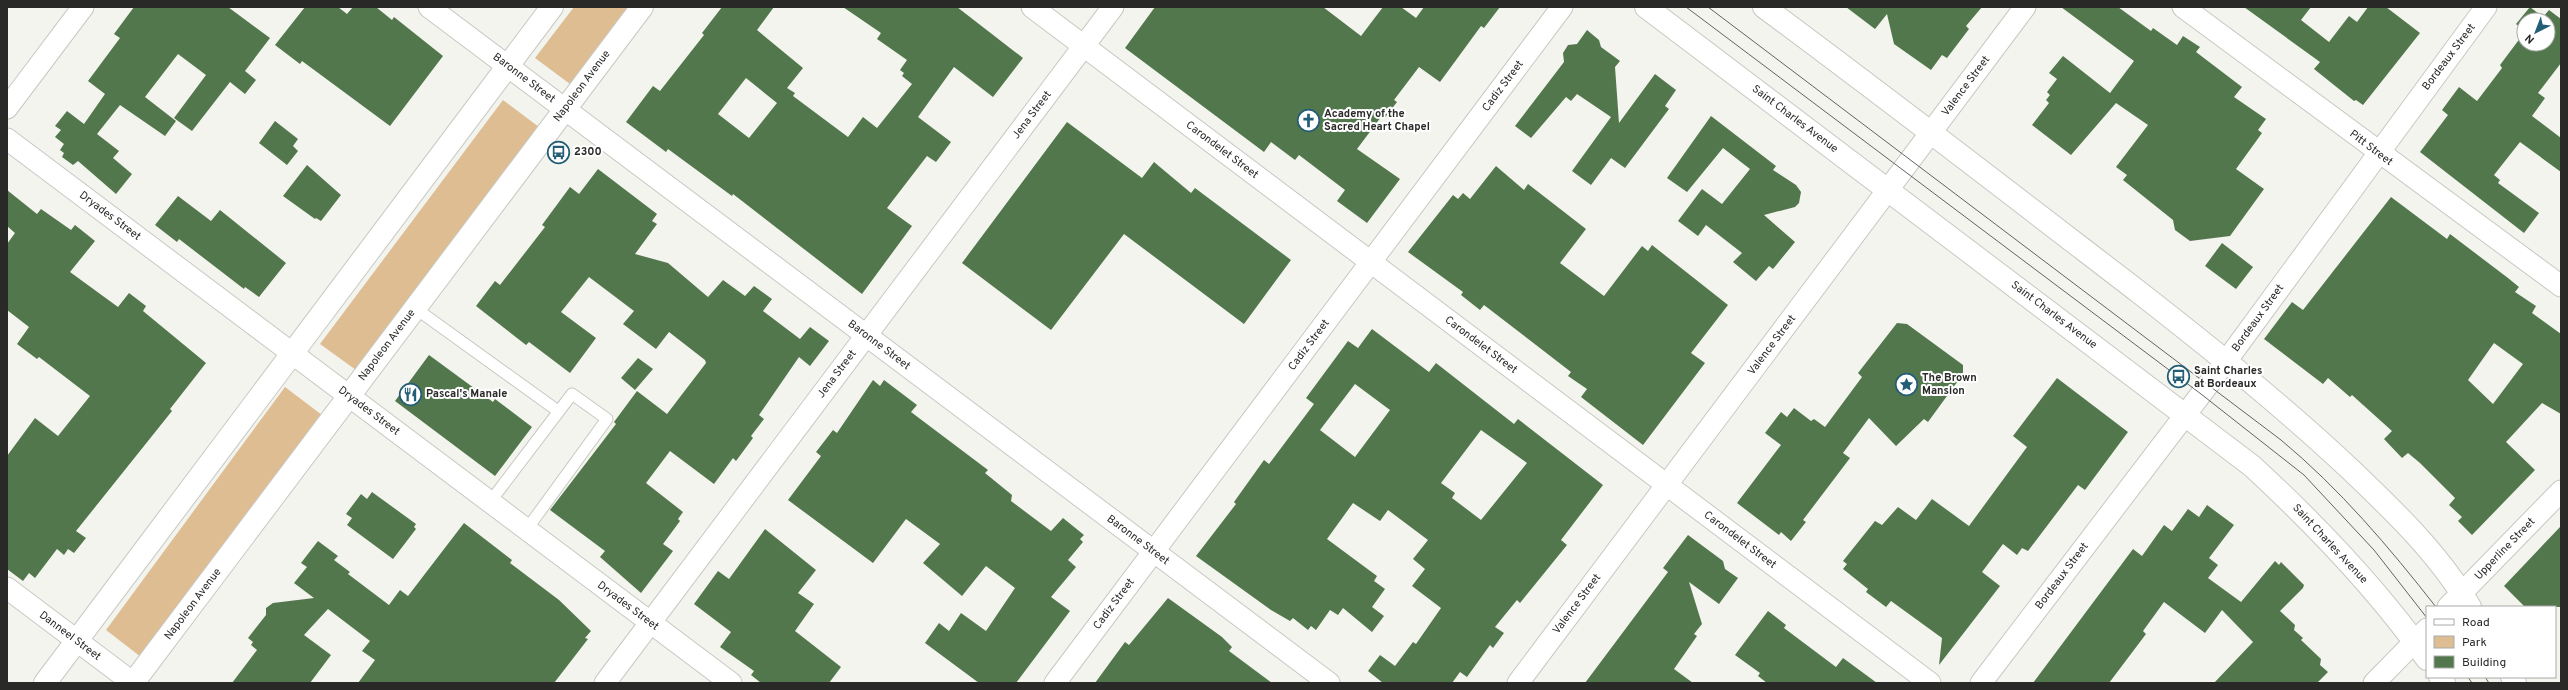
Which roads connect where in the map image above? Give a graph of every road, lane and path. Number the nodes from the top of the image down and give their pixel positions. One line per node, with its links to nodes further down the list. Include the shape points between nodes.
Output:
1 (83, 7): 15 (street)
2 (429, 7): 14 (street, Baronne Street)
3 (552, 7): 14 (main road)
4 (642, 7): 16 (main road, Napoleon Avenue)
5 (1032, 7): 13 (street, Carondelet Street)
6 (1113, 7): 13 (street, Jena Street)
7 (1562, 7): 21 (street, Cadiz Street)
8 (1646, 7): 20 (main road, Saint Charles Avenue)
9 (1764, 7): 17 (main road)
10 (2026, 7): 17 (street, Valence Street)
11 (2184, 7): 19 (street, Pitt Street)
12 (2486, 7): 19 (street, Bordeaux Street)
13 (1084, 46): 21 (street, Carondelet Street); 24 (street, Jena Street)
14 (508, 66): 16 (street, Baronne Street); 25 (main road)
15 (7, 108)
16 (565, 109): 23 (main road, Napoleon Avenue); 24 (street, Baronne Street)
17 (1932, 132): 20 (street, Valence Street); 26 (main road)
18 (7, 139): 25 (street, Dryades Street)
19 (2378, 153): 22 (street, Pitt Street); 26 (street, Bordeaux Street)
20 (1888, 190): 29 (main road, Saint Charles Avenue); 30 (street, Valence Street)
21 (1371, 262): 30 (street, Carondelet Street); 34 (street, Cadiz Street)
22 (2561, 286)
23 (415, 308): 27 (main road, Napoleon Avenue); 28 (lane)
24 (866, 335): 34 (street, Baronne Street); 37 (street, Jena Street)
25 (292, 354): 27 (street, Dryades Street); 39 (main road)
26 (2227, 360): 29 (street, Bordeaux Street); 36 (main road, via 2299,421 2405,522)
27 (349, 396): 32 (street, Dryades Street); 42 (main road, Napoleon Avenue)
28 (558, 412): 32 (lane); 33 (lane, via 572,394 607,419)
29 (2185, 414): 38 (main road, Saint Charles Avenue, via 2252,466 2311,520 2362,577); 49 (street, Bordeaux Street)
30 (1667, 484): 47 (street, Valence Street); 48 (street, Carondelet Street)
31 (2561, 491): 36 (street, Upperline Street)
32 (490, 502): 33 (street, Dryades Street)
33 (527, 529): 37 (street, Dryades Street)
34 (1154, 552): 45 (street, Cadiz Street); 46 (street, Baronne Street)
35 (7, 588): 39 (street, Danneel Street)
36 (2460, 602)
37 (650, 623): 43 (street, Jena Street); 44 (street, Dryades Street)
38 (2421, 635): 40 (main road, Saint Charles Avenue); 50 (street)
39 (77, 641): 41 (main road); 42 (street, Danneel Street)
40 (2426, 655)
41 (45, 683)
42 (133, 683)
43 (605, 683)
44 (730, 683)
45 (1055, 683)
46 (1329, 683)
47 (1518, 683)
48 (1930, 683)
49 (1981, 683)
50 (2374, 683)

